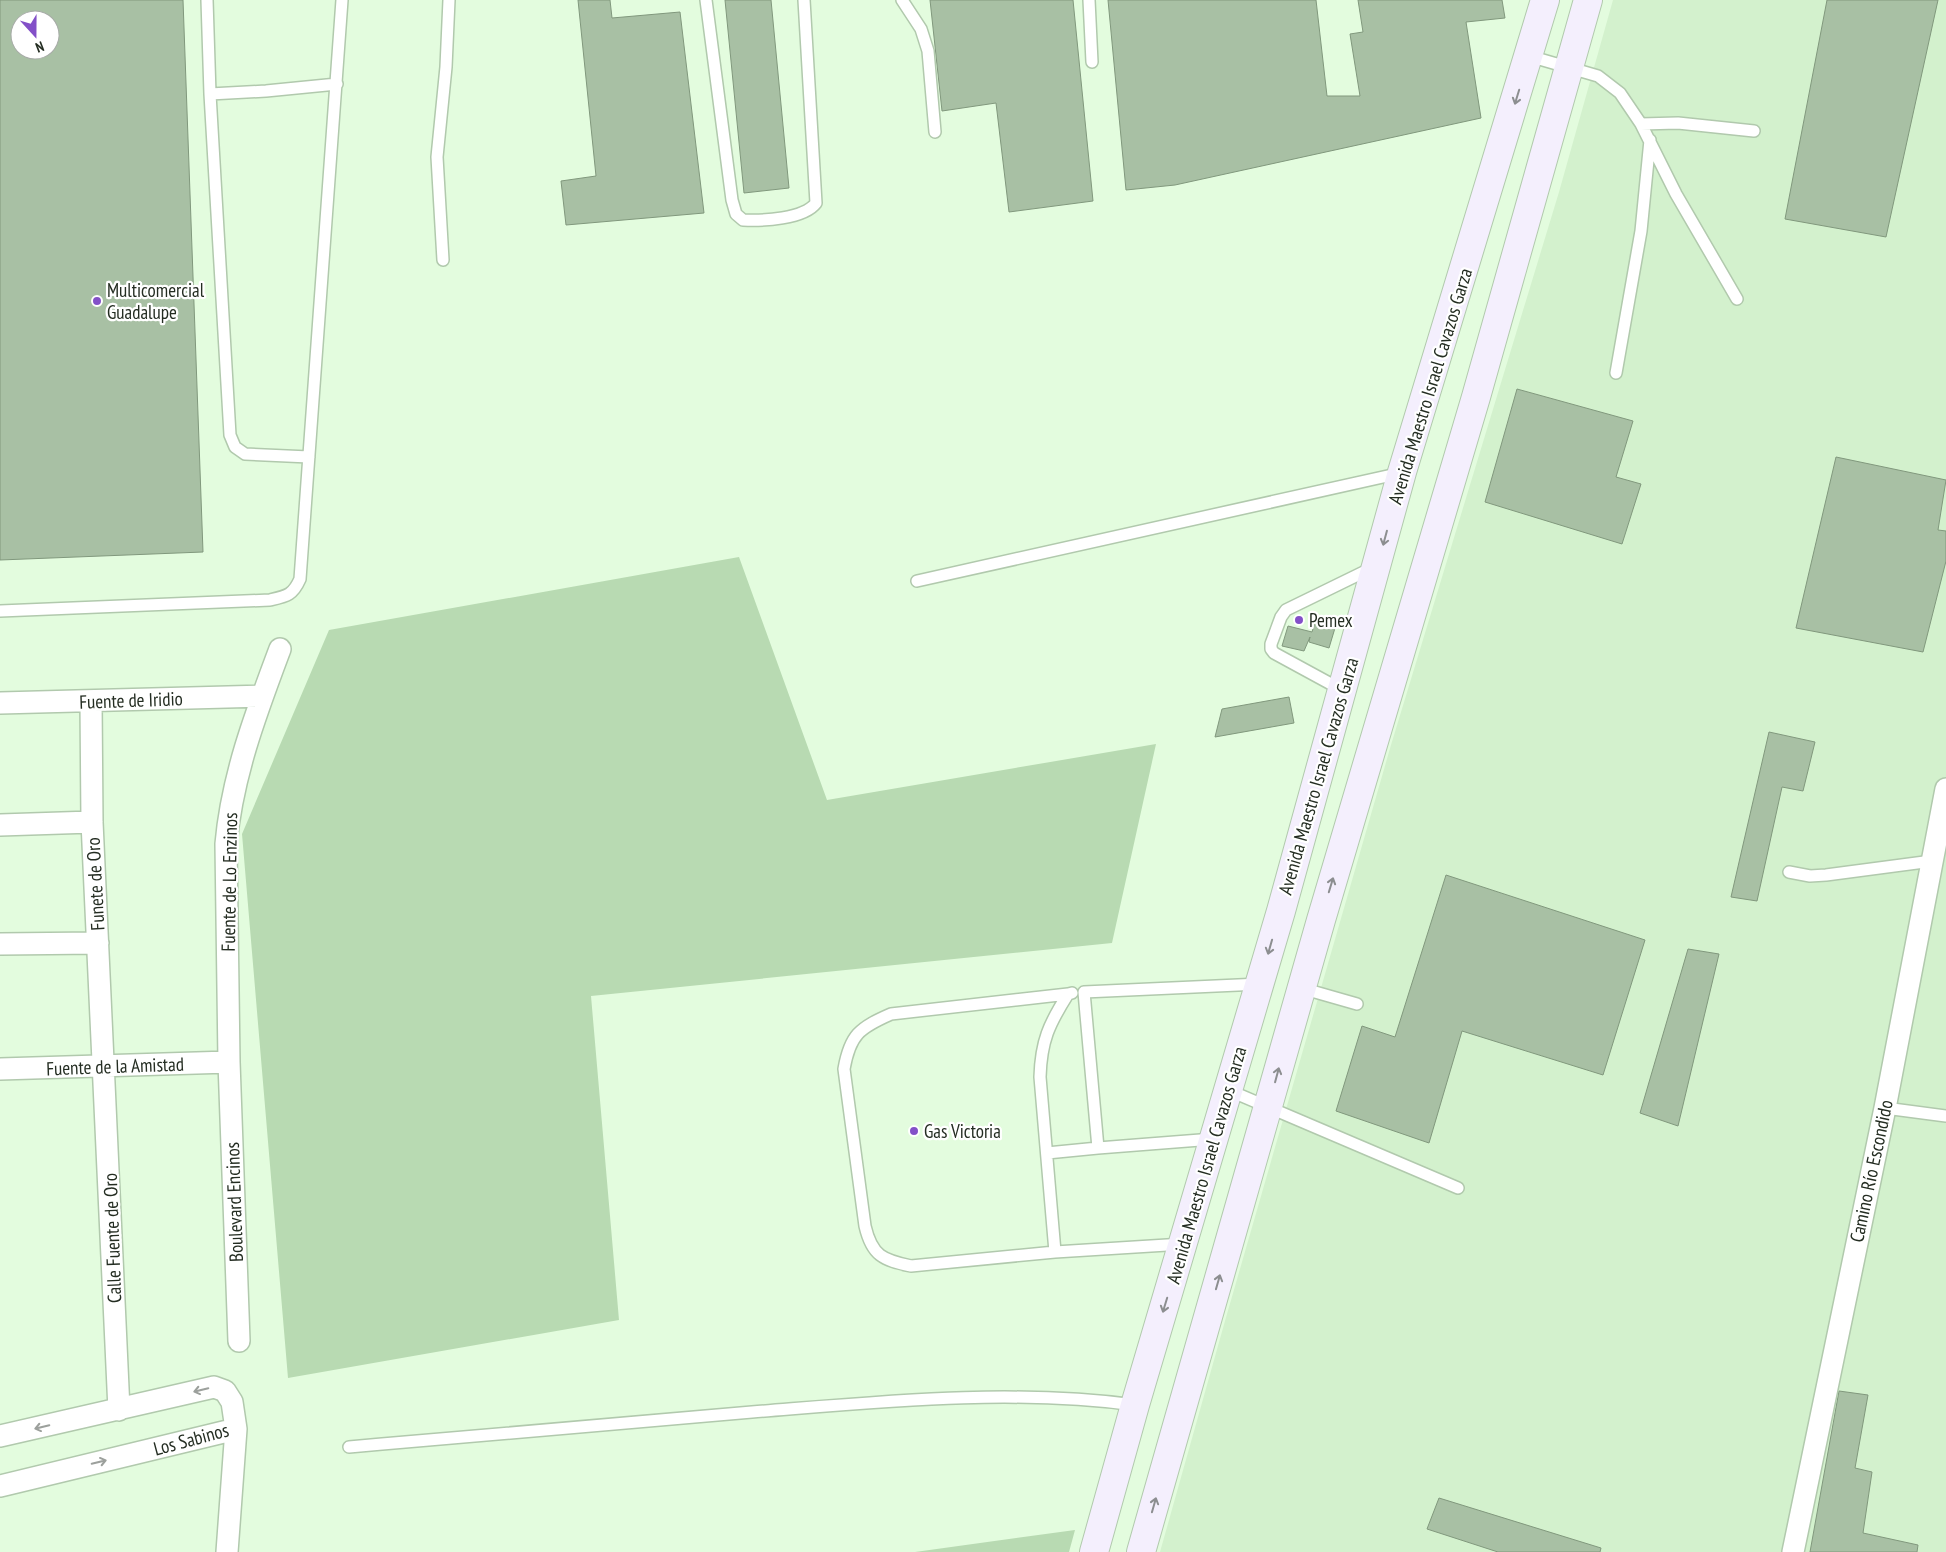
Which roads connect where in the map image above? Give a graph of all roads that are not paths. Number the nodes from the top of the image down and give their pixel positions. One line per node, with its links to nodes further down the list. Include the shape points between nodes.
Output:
1 (207, 0): 14 (lane)
2 (342, 0): 13 (lane)
3 (449, 0): 19 (lane, via 437,157)
4 (706, 0): 5 (lane, via 732,200 736,214 743,220 755,221 800,214 811,210 816,203)
5 (804, 0)
6 (902, 0): 16 (lane, via 921,30 928,51)
7 (1089, 0): 11 (lane)
8 (1545, 0): 10 (main road, Avenida Maestro Israel Cavazos Garza)
9 (1588, 0): 12 (main road)
10 (1529, 56): 12 (lane); 23 (main road, Avenida Maestro Israel Cavazos Garza, one-way to 23)
11 (1092, 62)
12 (1569, 66): 15 (lane, via 1598,76 1620,93); 34 (main road, via 1476,397)
13 (337, 84): 14 (lane); 22 (lane)
14 (210, 94): 22 (lane, via 230,435 235,447 245,454)
15 (1641, 124): 17 (lane, via 1678,123); 18 (lane)
16 (935, 132)
17 (1754, 132)
18 (1650, 140): 20 (lane, via 1676,194); 21 (lane, via 1642,231)
19 (442, 260)
20 (1737, 298)
21 (1616, 373)
22 (309, 457): 26 (lane, via 300,578 295,590 285,596 270,600)
23 (1402, 472): 24 (main road, Avenida Maestro Israel Cavazos Garza, one-way to 24); 25 (lane)
24 (1378, 565): 28 (main road, Avenida Maestro Israel Cavazos Garza); 28 (lane, via 1286,610 1271,644 1274,653)
25 (917, 581)
26 (0, 611)
27 (280, 649): 29 (street, Fuente de Lo Enzinos)
28 (1342, 690): 33 (main road, Avenida Maestro Israel Cavazos Garza)
29 (262, 696): 30 (street, Fuente de Iridio); 48 (street, Fuente de Lo Enzinos, via 228,813)
30 (91, 701): 31 (street, Fuente de Iridio); 35 (street, Funete de Oro)
31 (0, 703)
32 (1946, 789): 37 (street, Camino Río Escondido)
33 (1311, 800): 34 (main road); 39 (main road, Avenida Maestro Israel Cavazos Garza)
34 (1353, 811): 40 (main road, one-way to 34)
35 (92, 822): 36 (street); 41 (street, Funete de Oro)
36 (0, 825)
37 (1932, 861): 38 (lane, via 1826,875); 53 (street, Camino Río Escondido)
38 (1789, 872)
39 (1281, 910): 40 (main road); 43 (main road, Avenida Maestro Israel Cavazos Garza, one-way to 43)
40 (1320, 920): 44 (main road)
41 (98, 943): 42 (street); 49 (street, Funete de Oro)
42 (0, 944)
43 (1260, 984): 45 (lane); 51 (main road, Avenida Maestro Israel Cavazos Garza)
44 (1301, 988): 47 (lane); 52 (main road, one-way to 44)
45 (1084, 992): 46 (lane); 56 (lane)
46 (1068, 994): 57 (lane, via 1048,1028 1040,1060); 60 (lane, via 891,1014 869,1023 856,1034 844,1069 865,1226 868,1242 878,1254 911,1266)
47 (1357, 1004)
48 (230, 1062): 49 (street, Fuente de la Amistad); 61 (street, Boulevard Encinos)
49 (105, 1067): 50 (street, Fuente de la Amistad); 63 (street, Calle Fuente de Oro)
50 (0, 1068)
51 (1228, 1090): 52 (lane); 55 (main road, Avenida Maestro Israel Cavazos Garza)
52 (1269, 1106): 58 (lane); 70 (main road, one-way to 52)
53 (1885, 1108): 54 (lane); 71 (street, Camino Río Escondido)
54 (1946, 1116)
55 (1214, 1139): 56 (lane); 59 (main road, Avenida Maestro Israel Cavazos Garza)
56 (1098, 1148): 57 (lane)
57 (1047, 1153): 60 (lane)
58 (1458, 1188)
59 (1183, 1244): 60 (lane); 62 (main road, Avenida Maestro Israel Cavazos Garza, one-way to 62)
60 (1055, 1252)
61 (239, 1340)
62 (1135, 1405): 66 (lane, via 1066,1399 927,1400); 68 (main road, Avenida Maestro Israel Cavazos Garza)
63 (119, 1410): 64 (street, Los Sabinos, one-way to 63, via 232,1402 226,1391 214,1387); 65 (street, Los Sabinos, one-way to 65)
64 (236, 1429): 67 (street, Los Sabinos, one-way to 64); 69 (street)
65 (0, 1436)
66 (349, 1447)
67 (0, 1486)
68 (1099, 1546)
69 (227, 1552)
70 (1141, 1552)
71 (1793, 1552)

